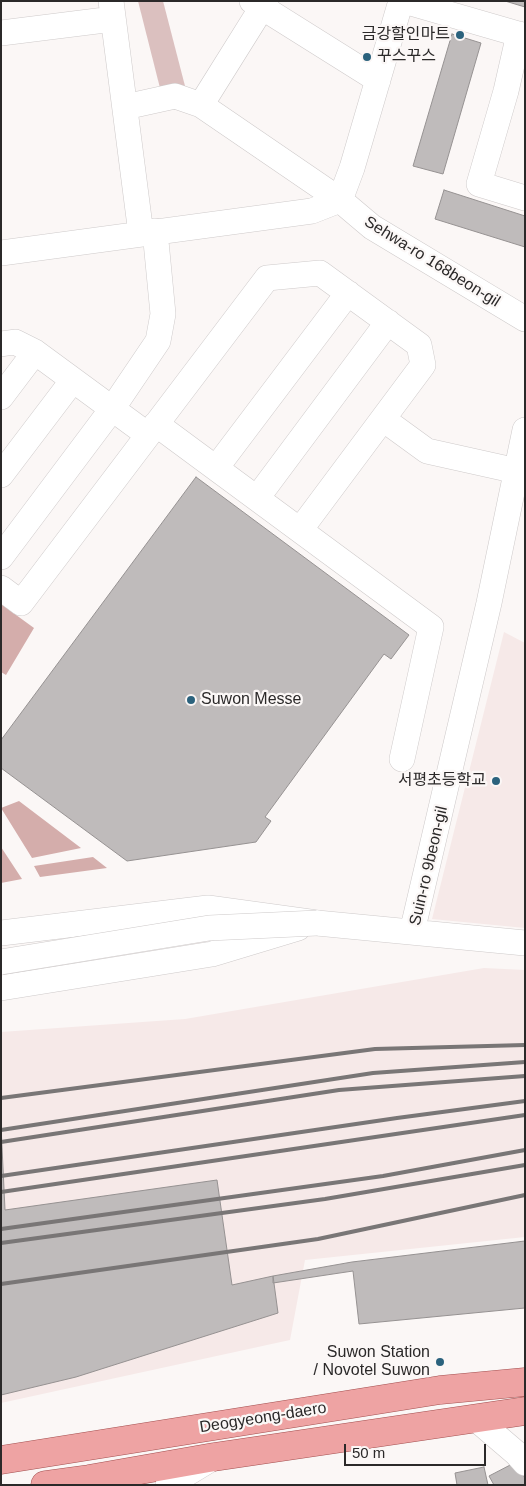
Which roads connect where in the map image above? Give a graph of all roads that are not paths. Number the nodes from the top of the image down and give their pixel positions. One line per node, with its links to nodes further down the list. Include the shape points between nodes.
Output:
1 (403, 1): 5 (street); 6 (street)
2 (260, 3): 6 (street); 8 (street)
3 (112, 10): 4 (street); 9 (street)
4 (1, 32)
5 (522, 35): 7 (street)
6 (378, 80): 11 (street)
7 (515, 94): 10 (street, via 479,184)
8 (201, 105): 9 (street, Sehwa-ro 168beon-gil, via 175,96); 11 (street, Sehwa-ro 168beon-gil)
9 (125, 107): 12 (street)
10 (525, 198)
11 (340, 200): 12 (street, via 312,211); 15 (street, Sehwa-ro 168beon-gil, via 372,227)
12 (148, 232): 13 (street); 21 (street, via 164,314 158,341)
13 (1, 253)
14 (348, 293): 16 (street); 23 (street, via 320,273 267,278); 25 (street)
15 (525, 319)
16 (388, 322): 22 (street, via 419,345 423,365); 28 (street)
17 (1, 344): 18 (street, via 15,342)
18 (34, 352): 19 (street); 20 (street)
19 (73, 380): 21 (street); 27 (street)
20 (1, 398)
21 (112, 409): 23 (street); 30 (street)
22 (383, 419): 26 (street, via 428,450); 29 (street)
23 (152, 430): 25 (street); 31 (street, via 21,603)
24 (525, 430): 26 (street)
25 (216, 468): 28 (street)
26 (516, 471): 35 (street, Suin-ro 9beon-gil, via 489,603)
27 (1, 475)
28 (256, 498): 29 (street)
29 (300, 530): 32 (street, via 432,627)
30 (1, 557)
31 (1, 588)
32 (402, 759)
33 (208, 908): 34 (street); 36 (street); 38 (street, via 222,923 220,944)
34 (317, 923): 35 (street); 38 (street); 39 (street, bridge, via 209,928)
35 (412, 932): 37 (street, Suin-ro 9beon-gil)
36 (1, 933)
37 (525, 943)
38 (212, 954): 40 (street)
39 (1, 962)
40 (1, 988)
41 (525, 1382): 44 (main road, Deogyeong-daero, via 440,1390)
42 (525, 1411): 43 (main road, Deogyeong-daero)
43 (475, 1418): 45 (main road, Deogyeong-daero); 47 (street)
44 (84, 1446): 46 (main road, Deogyeong-daero); 48 (main road)
45 (214, 1457): 48 (main road, Deogyeong-daero); 50 (street)
46 (1, 1460)
47 (525, 1463)
48 (88, 1482): 49 (main road, Deogyeong-daero)
49 (45, 1485)
50 (168, 1485)

